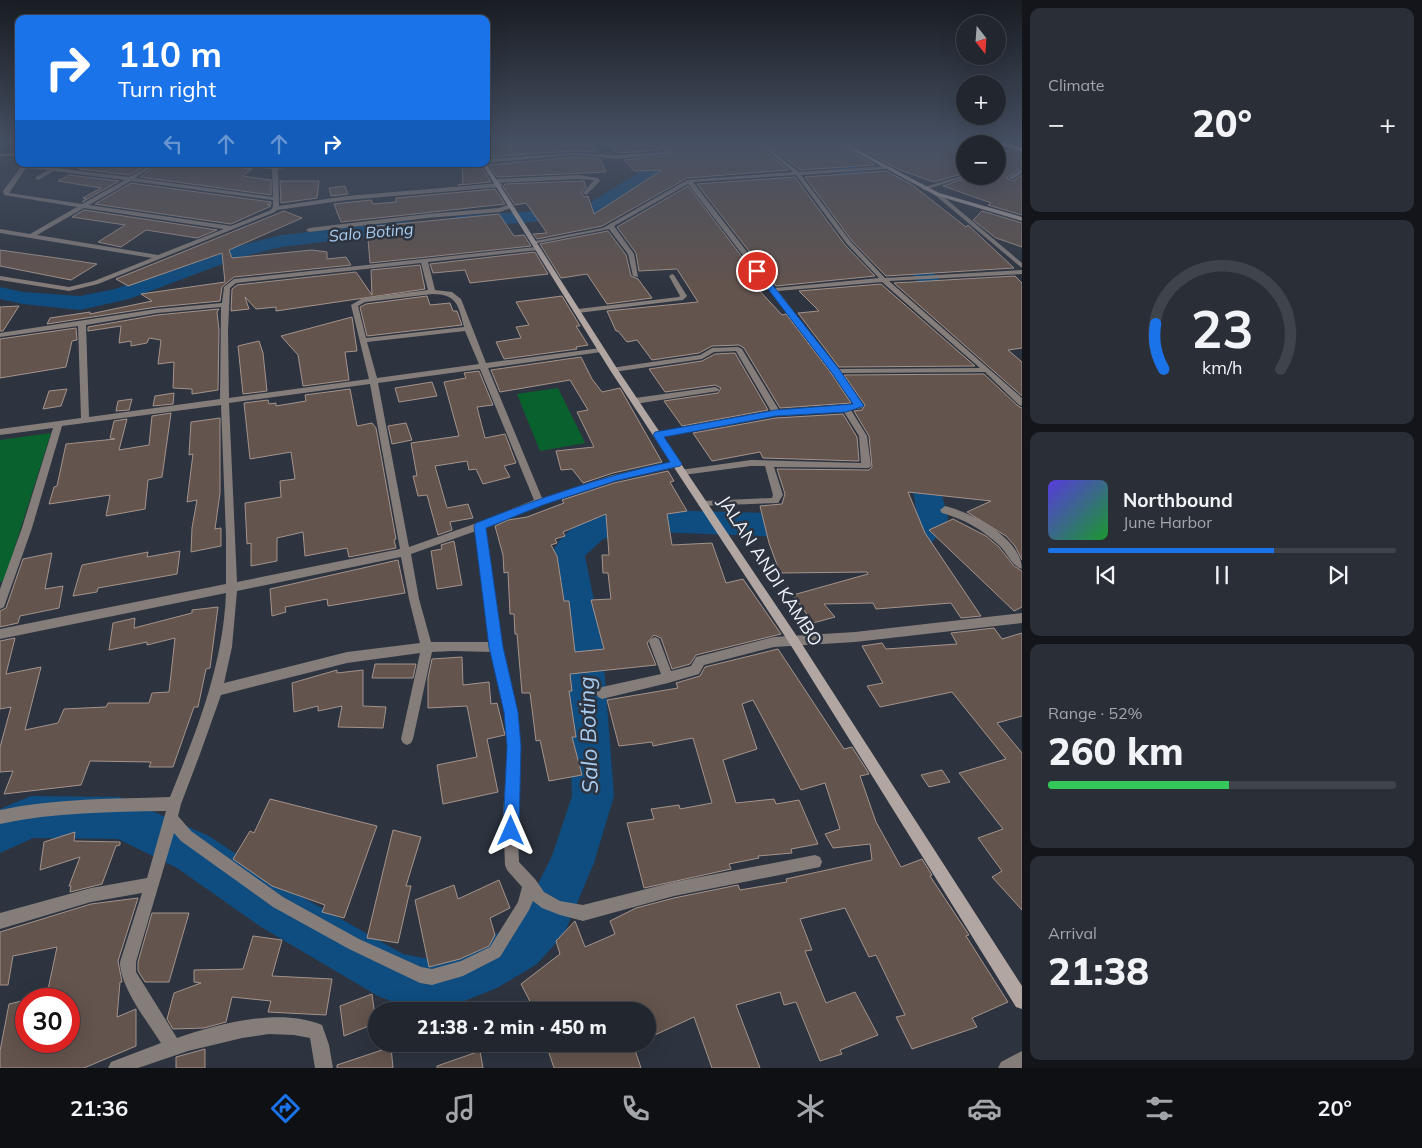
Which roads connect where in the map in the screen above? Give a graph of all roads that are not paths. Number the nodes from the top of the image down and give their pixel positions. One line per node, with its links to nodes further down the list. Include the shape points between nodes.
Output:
1 (6, 191): 13 (street, via 6,194)
2 (110, 191): 13 (street)
3 (216, 191): 12 (street)
4 (275, 191): 12 (street)
5 (419, 191): 14 (street)
6 (502, 191): 15 (street, JALAN ANDI KAMBO)
7 (672, 191): 17 (street)
8 (697, 191): 31 (street)
9 (810, 191): 30 (street, via 849,244)
10 (930, 191): 11 (street)
11 (937, 194): 16 (street); 25 (street)
12 (275, 199): 14 (street)
13 (84, 206): 18 (street); 21 (street)
14 (276, 208): 18 (street)
15 (512, 208): 19 (street); 22 (street, JALAN ANDI KAMBO)
16 (1022, 219)
17 (611, 227): 22 (street); 27 (street, via 631,254)
18 (232, 228): 23 (street)
19 (309, 230)
20 (0, 232): 21 (street)
21 (31, 236): 23 (street)
22 (534, 246): 24 (street); 34 (street, JALAN ANDI KAMBO)
23 (158, 257): 29 (street, via 78,288)
24 (424, 261): 32 (street); 33 (street, via 234,281 227,287)
25 (1022, 266)
26 (1022, 272): 30 (street)
27 (636, 276)
28 (672, 276): 34 (street, via 682,292 682,299)
29 (0, 278)
30 (884, 280): 31 (street); 42 (street)
31 (772, 290): 43 (street)
32 (432, 292): 36 (street, via 455,295); 38 (street, via 356,302 354,305)
33 (225, 305): 35 (street, via 157,311); 46 (street)
34 (578, 311): 39 (street, JALAN ANDI KAMBO)
35 (82, 323): 37 (street); 51 (street)
36 (468, 329): 38 (street); 40 (street)
37 (0, 335)
38 (364, 340): 44 (street)
39 (601, 350): 40 (street); 41 (street, JALAN ANDI KAMBO)
40 (483, 365): 44 (street); 57 (street)
41 (614, 370): 47 (street, JALAN ANDI KAMBO); 50 (street, via 702,357 712,350 736,348)
42 (987, 370): 43 (street); 48 (street)
43 (836, 371): 49 (street, via 859,403 859,406)
44 (373, 380): 46 (street); 61 (street)
45 (715, 389): 47 (street)
46 (226, 401): 51 (street); 63 (street)
47 (635, 401): 54 (street, JALAN ANDI KAMBO)
48 (1022, 403)
49 (846, 409): 50 (street); 55 (street, via 863,436 866,466)
50 (776, 413): 54 (street)
51 (85, 420): 52 (street)
52 (58, 424): 53 (street); 64 (street)
53 (0, 432)
54 (658, 435): 56 (street, JALAN ANDI KAMBO)
55 (769, 464): 56 (street); 58 (street, via 778,495 775,501)
56 (680, 468): 57 (street, via 614,478); 58 (street, JALAN ANDI KAMBO)
57 (539, 502): 60 (street)
58 (703, 504): 67 (street, JALAN ANDI KAMBO)
59 (945, 510): 62 (street, via 960,513 1002,542 1013,559)
60 (480, 526): 61 (street); 70 (street)
61 (406, 552): 63 (street); 69 (street)
62 (1022, 565)
63 (233, 585): 66 (street); 72 (street, via 227,649)
64 (0, 604)
65 (1022, 618): 67 (street)
66 (0, 634)
67 (794, 641): 71 (street, via 748,647 700,661 695,670); 81 (street, JALAN ANDI KAMBO)
68 (655, 642): 71 (street)
69 (427, 646): 70 (street); 72 (street, via 337,659); 74 (street)
70 (496, 647): 79 (street, via 511,712 514,746 510,814 512,864)
71 (668, 678): 73 (street)
72 (216, 691): 76 (street)
73 (602, 693)
74 (407, 739)
75 (0, 817): 76 (street, via 67,805)
76 (171, 817): 78 (street); 79 (street, via 186,836 278,902 354,944 432,978 463,968 495,952 524,905)
77 (815, 862): 79 (street, via 674,889 575,914 540,899)
78 (152, 884): 80 (street, via 90,895); 82 (street, via 128,962 128,972)
79 (530, 884)
80 (0, 921)
81 (1022, 1001)
82 (172, 1048): 84 (street); 85 (street, via 244,1028 293,1026 316,1031)
83 (1022, 1059): 86 (street)
84 (117, 1068)
85 (324, 1068)
86 (1007, 1068)

